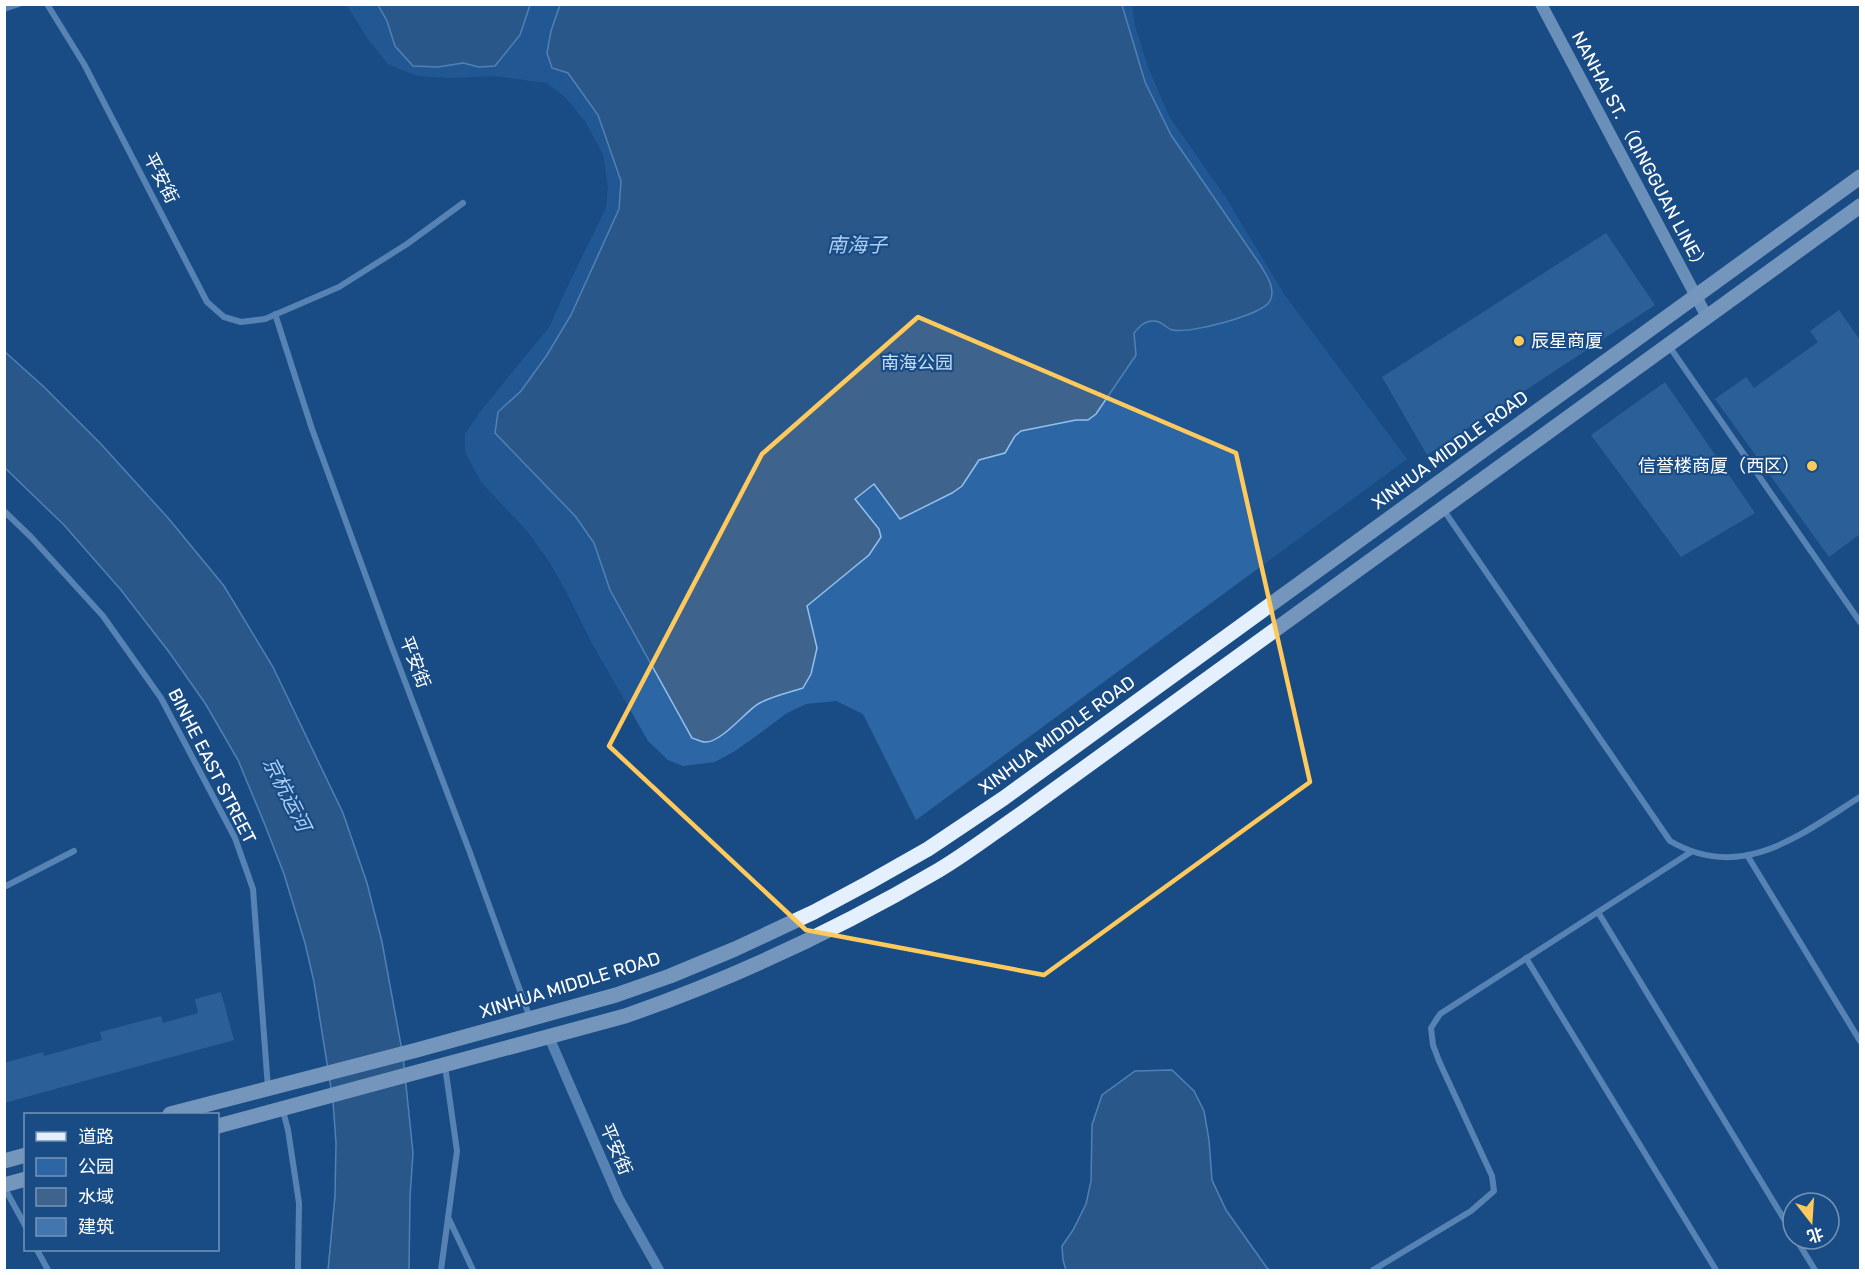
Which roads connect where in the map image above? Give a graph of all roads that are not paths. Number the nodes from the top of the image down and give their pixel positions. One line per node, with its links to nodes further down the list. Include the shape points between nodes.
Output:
1 (19, 4): 4 (street)
2 (47, 4): 9 (street, 平安街, via 84,64 207,302 224,317 241,322)
3 (1541, 4): 8 (main road, NANHAI ST. （QINGGUAN LINE）)
4 (4, 9)
5 (1860, 177): 8 (main road, XINHUA MIDDLE ROAD)
6 (463, 203): 9 (street, 平安街, via 339,287)
7 (1860, 206): 10 (main road)
8 (1696, 296): 10 (main road, NANHAI ST. （QINGGUAN LINE）); 22 (main road, XINHUA MIDDLE ROAD, via 928,849 814,912 735,949 616,995)
9 (275, 315): 22 (street, 平安街, via 312,429)
10 (1707, 317): 11 (main road)
11 (1668, 345): 12 (main road); 14 (street)
12 (1442, 509): 17 (street, via 1670,841); 23 (main road, via 941,868 826,932 746,970 625,1016)
13 (4, 512): 26 (street, BINHE EAST STREET, via 104,616 161,698 235,838 253,889)
14 (1860, 622)
15 (1860, 797): 18 (street, via 1796,838)
16 (74, 851): 19 (street)
17 (1691, 852): 18 (street, via 1710,857); 20 (street)
18 (1747, 855): 24 (street)
19 (4, 887)
20 (1598, 912): 21 (street); 34 (street)
21 (1526, 958): 44 (street, via 1440,1014 1431,1028 1439,1061 1492,1176 1494,1191 1471,1211); 45 (street)
22 (530, 1018): 26 (main road, XINHUA MIDDLE ROAD)
23 (549, 1037): 25 (main road); 43 (street, 平安街, via 619,1198)
24 (1860, 1041)
25 (445, 1065): 27 (main road); 35 (street, via 457,1151)
26 (268, 1088): 28 (main road, XINHUA MIDDLE ROAD)
27 (282, 1108): 29 (main road); 40 (street, via 300,1203)
28 (174, 1113)
29 (219, 1126)
30 (24, 1156): 31 (main road)
31 (4, 1161)
32 (24, 1180): 33 (main road)
33 (4, 1186): 36 (street)
34 (1781, 1214)
35 (448, 1216): 41 (street); 42 (street)
36 (24, 1223)
37 (38, 1251): 39 (street)
38 (1803, 1251): 46 (street)
39 (48, 1270)
40 (298, 1270)
41 (441, 1270)
42 (473, 1270)
43 (659, 1270)
44 (1373, 1270)
45 (1716, 1270)
46 (1815, 1270)

